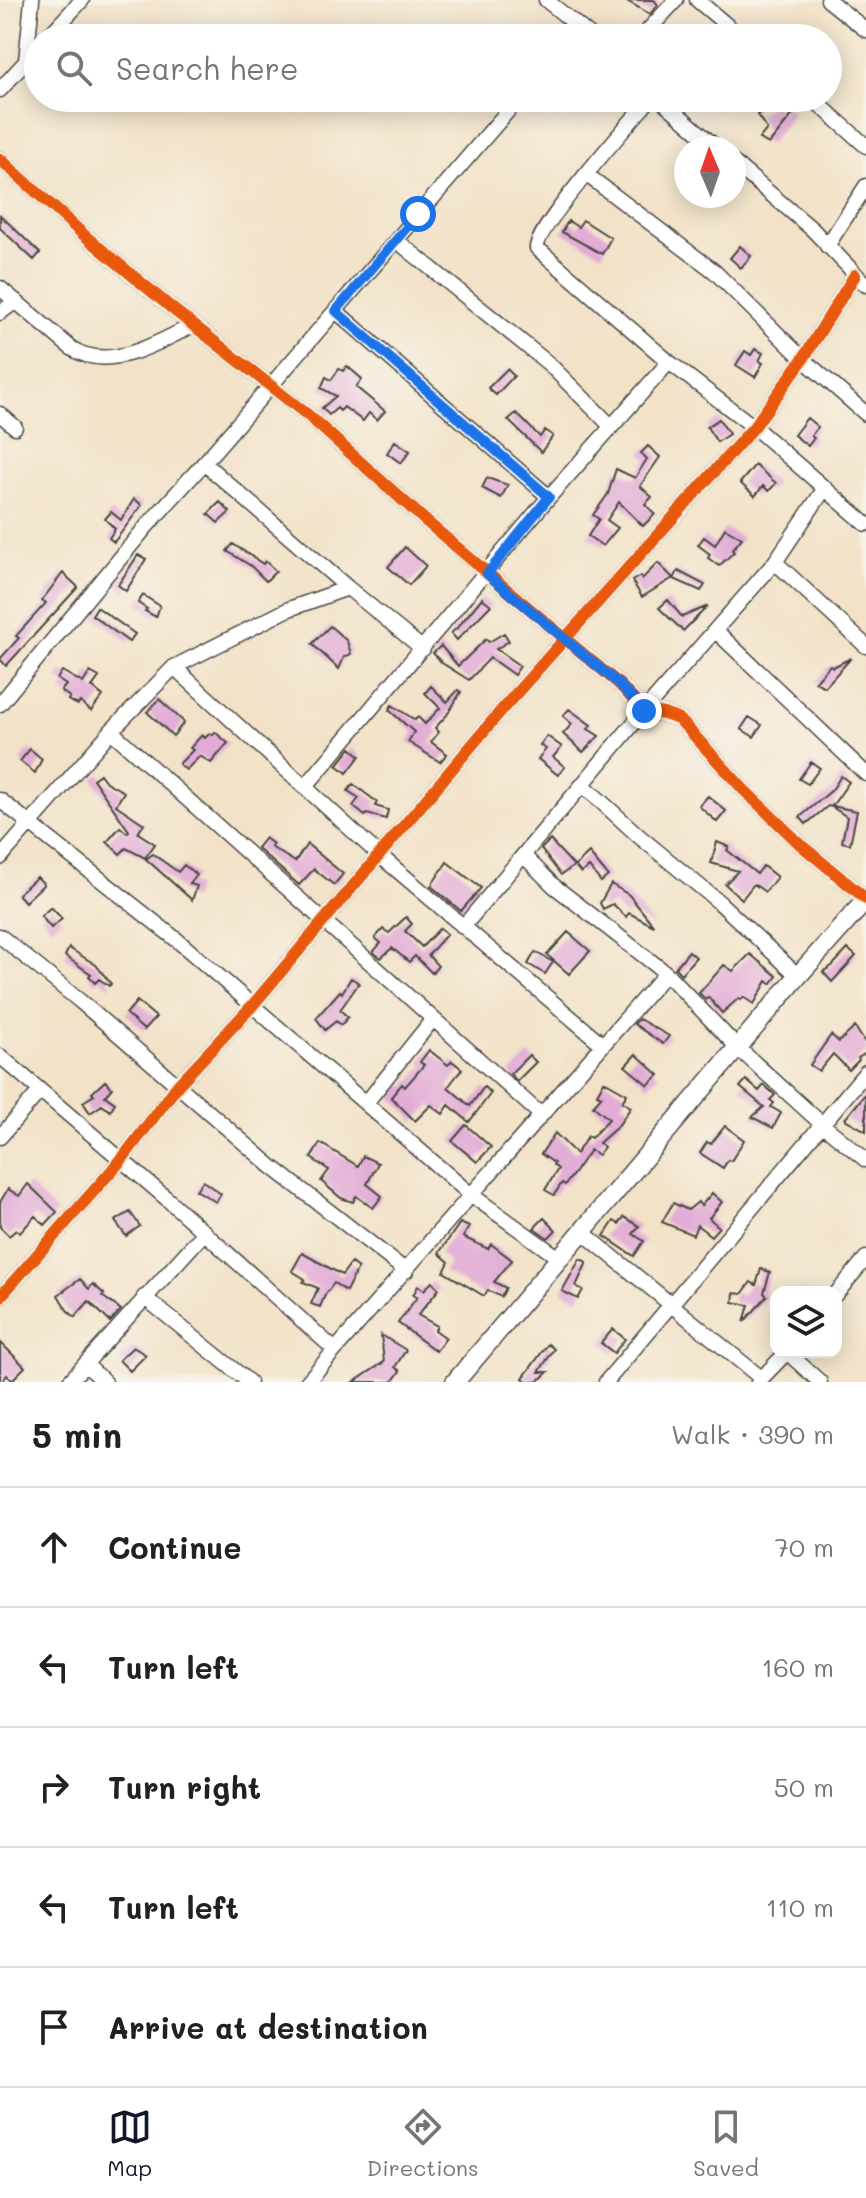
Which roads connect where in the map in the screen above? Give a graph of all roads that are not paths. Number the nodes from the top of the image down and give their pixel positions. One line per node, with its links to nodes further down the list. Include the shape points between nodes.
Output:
1 (32, 0): 7 (street)
2 (82, 0): 8 (street)
3 (546, 0): 9 (street)
4 (676, 0): 10 (street)
5 (697, 0): 11 (street)
6 (828, 0): 12 (street)
7 (30, 24)
8 (60, 24)
9 (567, 24)
10 (654, 24)
11 (725, 24)
12 (866, 30)
13 (24, 63): 14 (street)
14 (0, 90)
15 (507, 112): 25 (street)
16 (639, 112): 23 (street)
17 (675, 112): 19 (street)
18 (828, 112): 20 (street)
19 (703, 136)
20 (866, 146)
21 (0, 159): 32 (street)
22 (746, 173): 26 (street)
23 (587, 175): 33 (street, via 714,271); 34 (street, via 536,241 537,248)
24 (866, 186): 26 (street)
25 (396, 240): 30 (street); 38 (street, via 549,364)
26 (827, 246): 27 (street)
27 (860, 280): 33 (street)
28 (0, 288): 29 (street)
29 (16, 301): 31 (street); 32 (street, via 71,348 98,358 144,348)
30 (336, 311): 35 (street); 43 (street)
31 (0, 313)
32 (193, 325): 35 (street)
33 (803, 359): 37 (street); 40 (street)
34 (669, 362): 38 (street); 40 (street)
35 (270, 385): 41 (street); 46 (street)
36 (0, 414): 39 (street)
37 (866, 414)
38 (611, 426): 43 (street)
39 (15, 427)
40 (754, 427): 42 (street); 49 (street)
41 (204, 463): 47 (street); 53 (street)
42 (825, 488): 44 (street); 45 (street)
43 (549, 497): 46 (street)
44 (866, 524)
45 (775, 562): 48 (street); 50 (street)
46 (487, 574): 49 (street); 51 (street)
47 (348, 588): 51 (street); 52 (street, via 289,609)
48 (716, 631): 54 (street); 56 (street)
49 (565, 640): 54 (street); 61 (street)
50 (866, 646)
51 (423, 649): 58 (street)
52 (174, 667): 55 (street); 58 (street)
53 (0, 704)
54 (644, 711): 57 (street); 64 (street, via 680,720 801,845)
55 (111, 731): 60 (street); 65 (street)
56 (866, 774)
57 (583, 785): 62 (street); 69 (street)
58 (306, 786): 61 (street)
59 (0, 800): 60 (street)
60 (29, 823): 63 (street); 70 (street)
61 (378, 854): 65 (street); 66 (street)
62 (524, 856): 66 (street); 68 (street, via 566,896)
63 (0, 858)
64 (866, 899): 69 (street)
65 (322, 922): 70 (street); 71 (street)
66 (463, 927): 72 (street)
67 (0, 936): 76 (street)
68 (666, 973): 72 (street); 73 (street)
69 (798, 976): 73 (street)
70 (252, 1006): 76 (street); 78 (street)
71 (433, 1019): 78 (street); 79 (street)
72 (602, 1044): 79 (street)
73 (738, 1048): 80 (street); 85 (street)
74 (0, 1056): 77 (street)
75 (866, 1072): 80 (street)
76 (178, 1085): 82 (street); 89 (street, via 310,1198)
77 (40, 1091): 81 (street); 82 (street)
78 (366, 1103): 84 (street)
79 (541, 1115): 84 (street)
80 (823, 1125): 83 (street); 93 (street)
81 (0, 1137)
82 (122, 1159): 86 (street); 91 (street)
83 (866, 1160)
84 (470, 1194): 87 (street); 89 (street)
85 (581, 1231): 87 (street); 93 (street)
86 (205, 1232): 92 (street); 94 (street)
87 (559, 1258): 103 (street)
88 (863, 1267): 90 (street)
89 (406, 1271): 94 (street)
90 (842, 1288)
91 (0, 1297)
92 (144, 1297): 97 (street); 101 (street)
93 (670, 1305): 98 (street); 104 (street)
94 (335, 1350): 102 (street)
95 (781, 1358): 98 (street)
96 (794, 1358): 105 (street)
97 (85, 1364): 99 (street); 100 (street)
98 (760, 1380)
99 (69, 1382)
100 (105, 1382)
101 (249, 1382)
102 (307, 1382)
103 (455, 1382)
104 (606, 1382)
105 (820, 1382)

